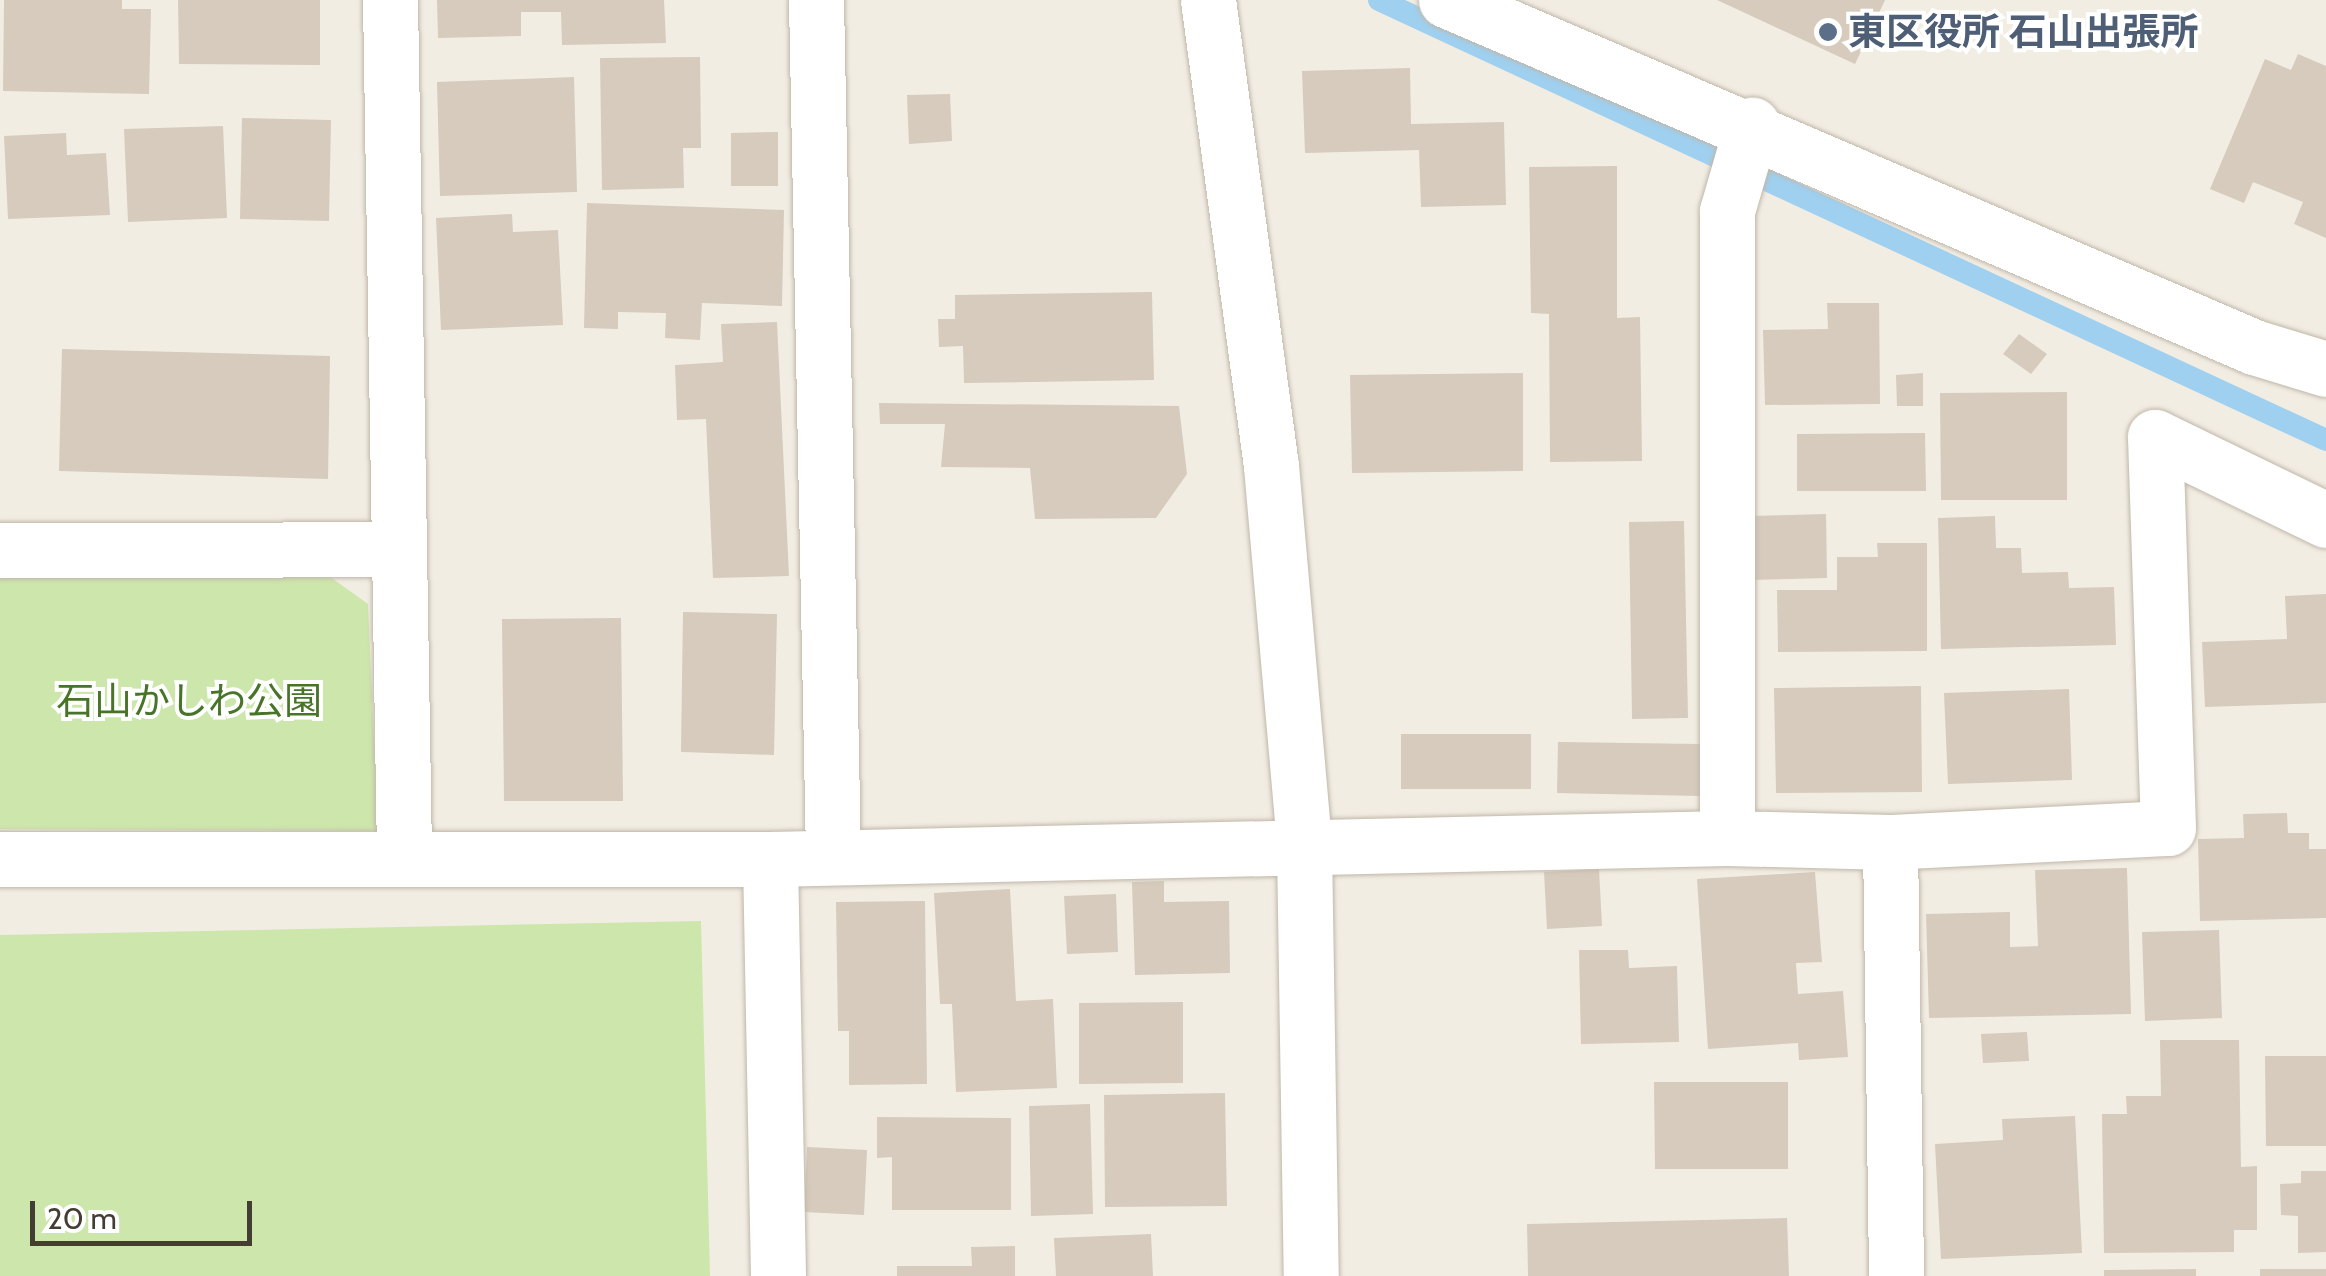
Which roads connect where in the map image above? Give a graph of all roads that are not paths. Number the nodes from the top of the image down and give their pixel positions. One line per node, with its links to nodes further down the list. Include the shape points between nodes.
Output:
1 (390, 0): 8 (street)
2 (816, 0): 13 (street)
3 (1208, 0): 12 (street, via 1271,466)
4 (1446, 0): 5 (street)
5 (1752, 125): 6 (street, via 2254,347); 10 (street, via 1727,211)
6 (2326, 369)
7 (2326, 520): 11 (street, via 2154,437 2168,828)
8 (398, 549): 9 (street); 14 (street)
9 (0, 550)
10 (1727, 838): 11 (street); 12 (street)
11 (1890, 842): 19 (street)
12 (1304, 847): 13 (street); 18 (street)
13 (833, 855): 16 (street)
14 (404, 857): 15 (street); 16 (street)
15 (0, 859)
16 (770, 859): 17 (street)
17 (778, 1276)
18 (1311, 1276)
19 (1896, 1276)

